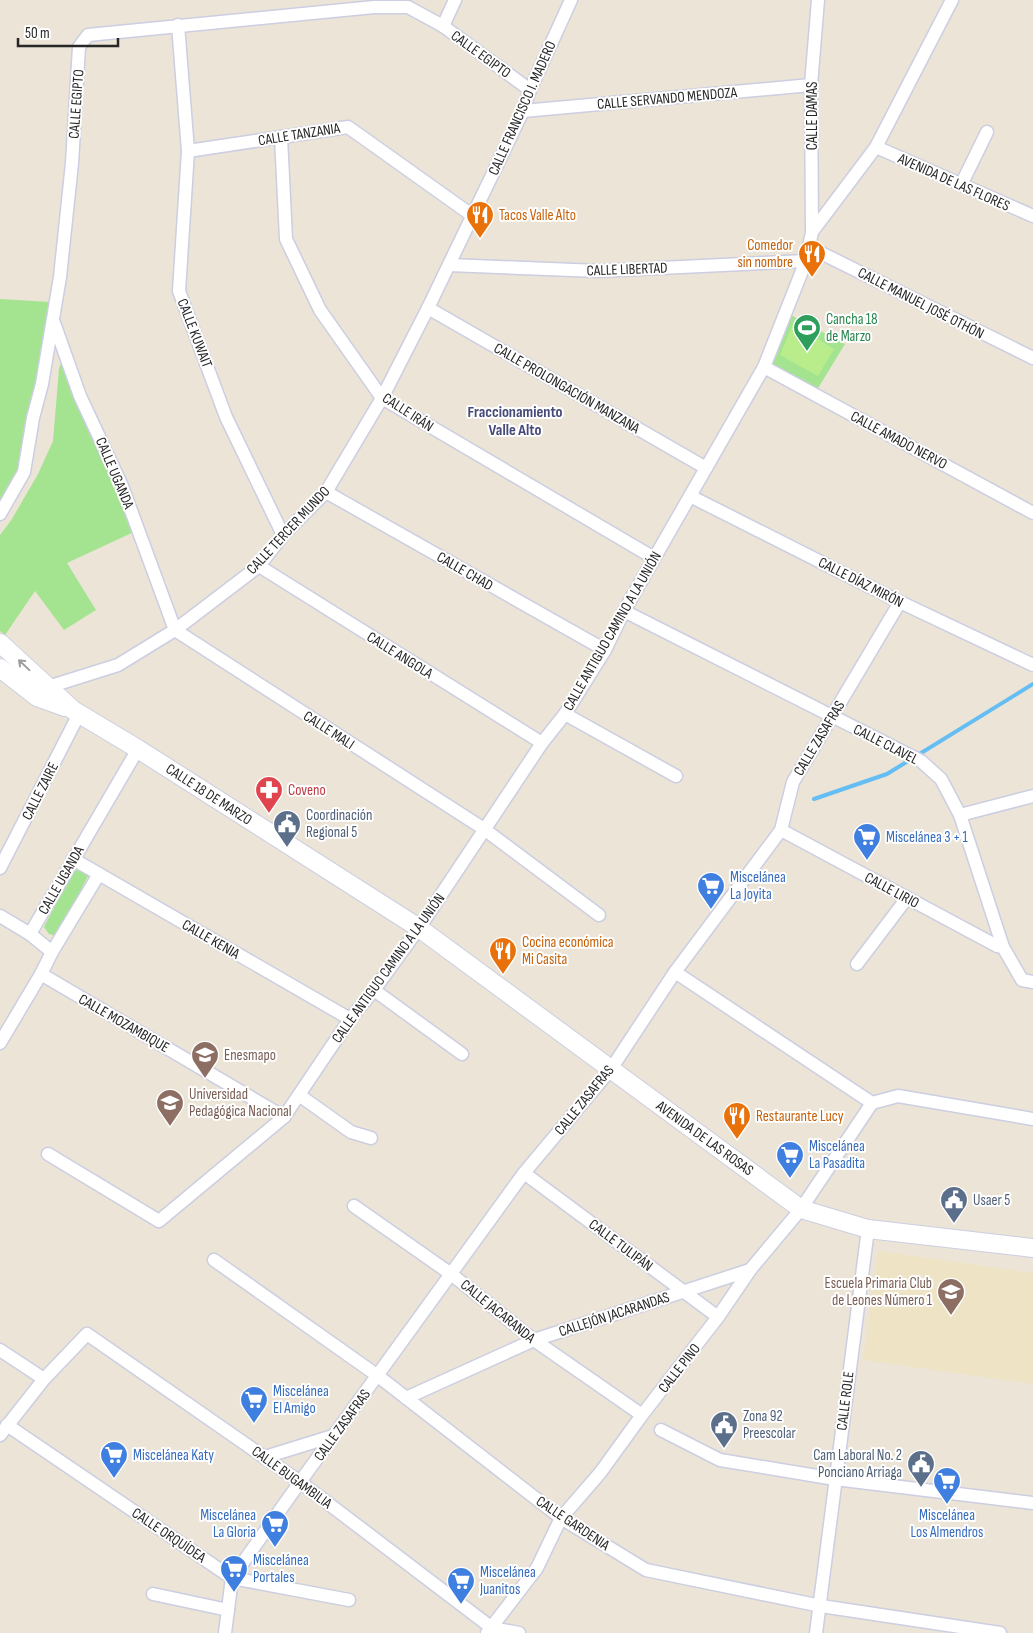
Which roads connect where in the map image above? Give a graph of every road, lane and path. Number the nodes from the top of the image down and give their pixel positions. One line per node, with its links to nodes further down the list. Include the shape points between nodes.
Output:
1 (455, 0): 6 (street)
2 (572, 0): 8 (street, CALLE FRANCISCO I. MADERO)
3 (818, 0): 7 (street, CALLE DAMAS)
4 (952, 0): 12 (street, CALLE ANTIGUO CAMINO A LA UNIÓN)
5 (178, 25): 6 (street, CALLE EGIPTO, via 374,7 408,7); 13 (street, CALLE KUWAIT); 22 (street, CALLE EGIPTO, via 88,35 79,47 72,163 60,277)
6 (443, 26): 8 (street, CALLE EGIPTO)
7 (811, 85): 9 (street, CALLE SERVANDO MENDOZA); 17 (street, CALLE DAMAS)
8 (530, 90): 9 (street, CALLE FRANCISCO I. MADERO)
9 (523, 111): 15 (street, CALLE FRANCISCO I. MADERO)
10 (987, 132): 14 (street)
11 (281, 137): 13 (street, CALLE TANZANIA); 15 (street, CALLE TANZANIA, via 348,127); 25 (street, CALLE IRÁN, via 286,239 320,310)
12 (876, 147): 14 (street, AVENIDA DE LAS FLORES); 17 (street, CALLE ANTIGUO CAMINO A LA UNIÓN)
13 (188, 151): 31 (street, CALLE KUWAIT, via 179,291 226,417)
14 (961, 185): 16 (street, AVENIDA DE LAS FLORES)
15 (473, 216): 20 (street, CALLE TERCER MUNDO)
16 (1033, 216)
17 (812, 232): 18 (street, CALLE ANTIGUO CAMINO A LA UNIÓN)
18 (809, 247): 19 (street, CALLE ANTIGUO CAMINO A LA UNIÓN); 23 (street, CALLE MANUEL JOSÉ OTHÓN)
19 (806, 261): 20 (street, CALLE LIBERTAD, via 598,272); 24 (street, CALLE ANTIGUO CAMINO A LA UNIÓN)
20 (449, 265): 21 (street, CALLE TERCER MUNDO)
21 (428, 308): 25 (street, CALLE TERCER MUNDO); 26 (street, CALLE PROLONGACIÓN MANZANA)
22 (52, 317): 30 (street, CALLE EGIPTO, via 24,472); 36 (street, CALLE UGANDA, via 80,396 122,486)
23 (1033, 358)
24 (764, 367): 26 (street, CALLE ANTIGUO CAMINO A LA UNIÓN); 29 (street, CALLE AMADO NERVO)
25 (382, 398): 27 (street, CALLE TERCER MUNDO); 32 (street, CALLE IRÁN)
26 (706, 468): 28 (street, CALLE ANTIGUO CAMINO A LA UNIÓN)
27 (326, 492): 31 (street, CALLE TERCER MUNDO); 38 (street, CALLE CHAD)
28 (690, 496): 32 (street, CALLE ANTIGUO CAMINO A LA UNIÓN); 34 (street, CALLE DÍAZ MIRÓN)
29 (1033, 513)
30 (0, 514)
31 (283, 535): 33 (street, CALLE TERCER MUNDO)
32 (654, 558): 35 (street, CALLE ANTIGUO CAMINO A LA UNIÓN)
33 (259, 566): 36 (street, CALLE TERCER MUNDO); 45 (street, CALLE ANGOLA)
34 (900, 602): 39 (street, CALLE DÍAZ MIRÓN); 44 (street, CALLE ZASAFRAS)
35 (624, 611): 38 (street, CALLE ANTIGUO CAMINO A LA UNIÓN); 44 (street, CALLE CLAVEL)
36 (174, 630): 41 (street, CALLE TERCER MUNDO, via 118,664); 50 (street, CALLE MALI)
37 (0, 643): 41 (street, CALLE 18 DE MARZO, one-way to 37)
38 (605, 650): 43 (street, CALLE ANTIGUO CAMINO A LA UNIÓN)
39 (1033, 665)
40 (0, 668): 41 (street, CALLE 18 DE MARZO)
41 (42, 692): 42 (street, CALLE 18 DE MARZO)
42 (76, 712): 46 (street, CALLE 18 DE MARZO); 53 (street, CALLE ZAIRE)
43 (565, 714): 45 (street, CALLE ANTIGUO CAMINO A LA UNIÓN); 47 (street)
44 (832, 716): 49 (street, CALLE CLAVEL, via 922,761 941,779); 51 (street, CALLE ZASAFRAS, via 793,782)
45 (542, 743): 50 (street, CALLE ANTIGUO CAMINO A LA UNIÓN)
46 (138, 749): 52 (street, CALLE UGANDA); 58 (street, CALLE 18 DE MARZO)
47 (676, 776)
48 (1033, 796): 49 (street)
49 (960, 815): 60 (street, CALLE CLAVEL)
50 (484, 830): 56 (street); 58 (street, CALLE ANTIGUO CAMINO A LA UNIÓN)
51 (781, 830): 55 (street, CALLE LIRIO); 63 (street, CALLE ZASAFRAS)
52 (73, 859): 54 (street, CALLE KENIA); 59 (street, CALLE UGANDA)
53 (0, 868)
54 (99, 874): 61 (street); 67 (street, CALLE KENIA)
55 (907, 898): 60 (street, CALLE LIRIO); 62 (street)
56 (599, 915)
57 (0, 916): 59 (street)
58 (419, 928): 66 (street, CALLE ANTIGUO CAMINO A LA UNIÓN); 70 (street, AVENIDA DE LAS ROSAS)
59 (30, 934): 61 (street)
60 (1003, 948): 65 (street, CALLE CLAVEL, via 1022,980)
61 (52, 952): 64 (street)
62 (858, 964)
63 (675, 972): 70 (street, CALLE ZASAFRAS); 72 (street)
64 (41, 974): 68 (street); 73 (street, CALLE MOZAMBIQUE)
65 (1033, 982)
66 (374, 990): 67 (street, CALLE ANTIGUO CAMINO A LA UNIÓN); 69 (street)
67 (350, 1018): 71 (street, CALLE ANTIGUO CAMINO A LA UNIÓN)
68 (1, 1038)
69 (462, 1054)
70 (611, 1069): 77 (street, CALLE ZASAFRAS); 79 (street, AVENIDA DE LAS ROSAS)
71 (299, 1096): 73 (street, CALLE ANTIGUO CAMINO A LA UNIÓN); 75 (street, via 351,1132)
72 (872, 1103): 74 (street, via 898,1096); 79 (street, CALLE PINO)
73 (284, 1117): 76 (street, CALLE ANTIGUO CAMINO A LA UNIÓN, via 159,1221)
74 (1033, 1119)
75 (371, 1138)
76 (48, 1154)
77 (524, 1173): 84 (street, CALLE ZASAFRAS); 85 (street, CALLE TULIPÁN)
78 (354, 1206): 84 (street, CALLE JACARANDA)
79 (801, 1209): 80 (street, AVENIDA DE LAS ROSAS); 83 (street, CALLE PINO)
80 (868, 1229): 81 (street, AVENIDA DE LAS ROSAS); 97 (street, CALLE ROLE)
81 (1033, 1248)
82 (214, 1260): 89 (street, CALLE GARDENIA)
83 (750, 1270): 85 (street, CALLEJÓN JACARANDAS); 86 (street, CALLE PINO)
84 (451, 1274): 87 (street, CALLE JACARANDA); 89 (street, CALLE ZASAFRAS)
85 (684, 1292): 86 (street, CALLE TULIPÁN); 87 (street, CALLEJÓN JACARANDAS)
86 (718, 1317): 92 (street, CALLE PINO)
87 (534, 1340): 91 (street, CALLEJÓN JACARANDAS); 92 (street, CALLE JACARANDA)
88 (0, 1350): 90 (street)
89 (378, 1376): 91 (street, CALLE GARDENIA); 95 (street, CALLE ZASAFRAS)
90 (44, 1379): 93 (street); 96 (street, CALLE BUGAMBILIA, via 87,1334)
91 (406, 1398): 100 (street, CALLE GARDENIA)
92 (642, 1415): 100 (street, CALLE PINO, via 600,1473)
93 (3, 1430): 101 (street, CALLE ORQUÍDEA)
94 (661, 1430): 97 (street, via 720,1460)
95 (333, 1436): 96 (street); 98 (street, CALLE ZASAFRAS)
96 (265, 1457): 98 (street, CALLE BUGAMBILIA)
97 (835, 1479): 99 (street); 104 (street, CALLE ROLE)
98 (300, 1482): 101 (street, CALLE ZASAFRAS); 106 (street, CALLE BUGAMBILIA)
99 (1033, 1503)
100 (561, 1518): 104 (street, CALLE GARDENIA, via 646,1570); 106 (street, CALLE PINO, via 537,1568)
101 (232, 1578): 103 (street, CALLE ORQUÍDEA); 105 (street)
102 (153, 1594): 105 (street)
103 (349, 1600)
104 (820, 1606): 109 (street, CALLE ROLE); 110 (street, CALLE GARDENIA)
105 (228, 1610): 107 (street)
106 (490, 1630): 108 (street)
107 (224, 1633)
108 (518, 1633)
109 (816, 1633)
110 (1000, 1633)

